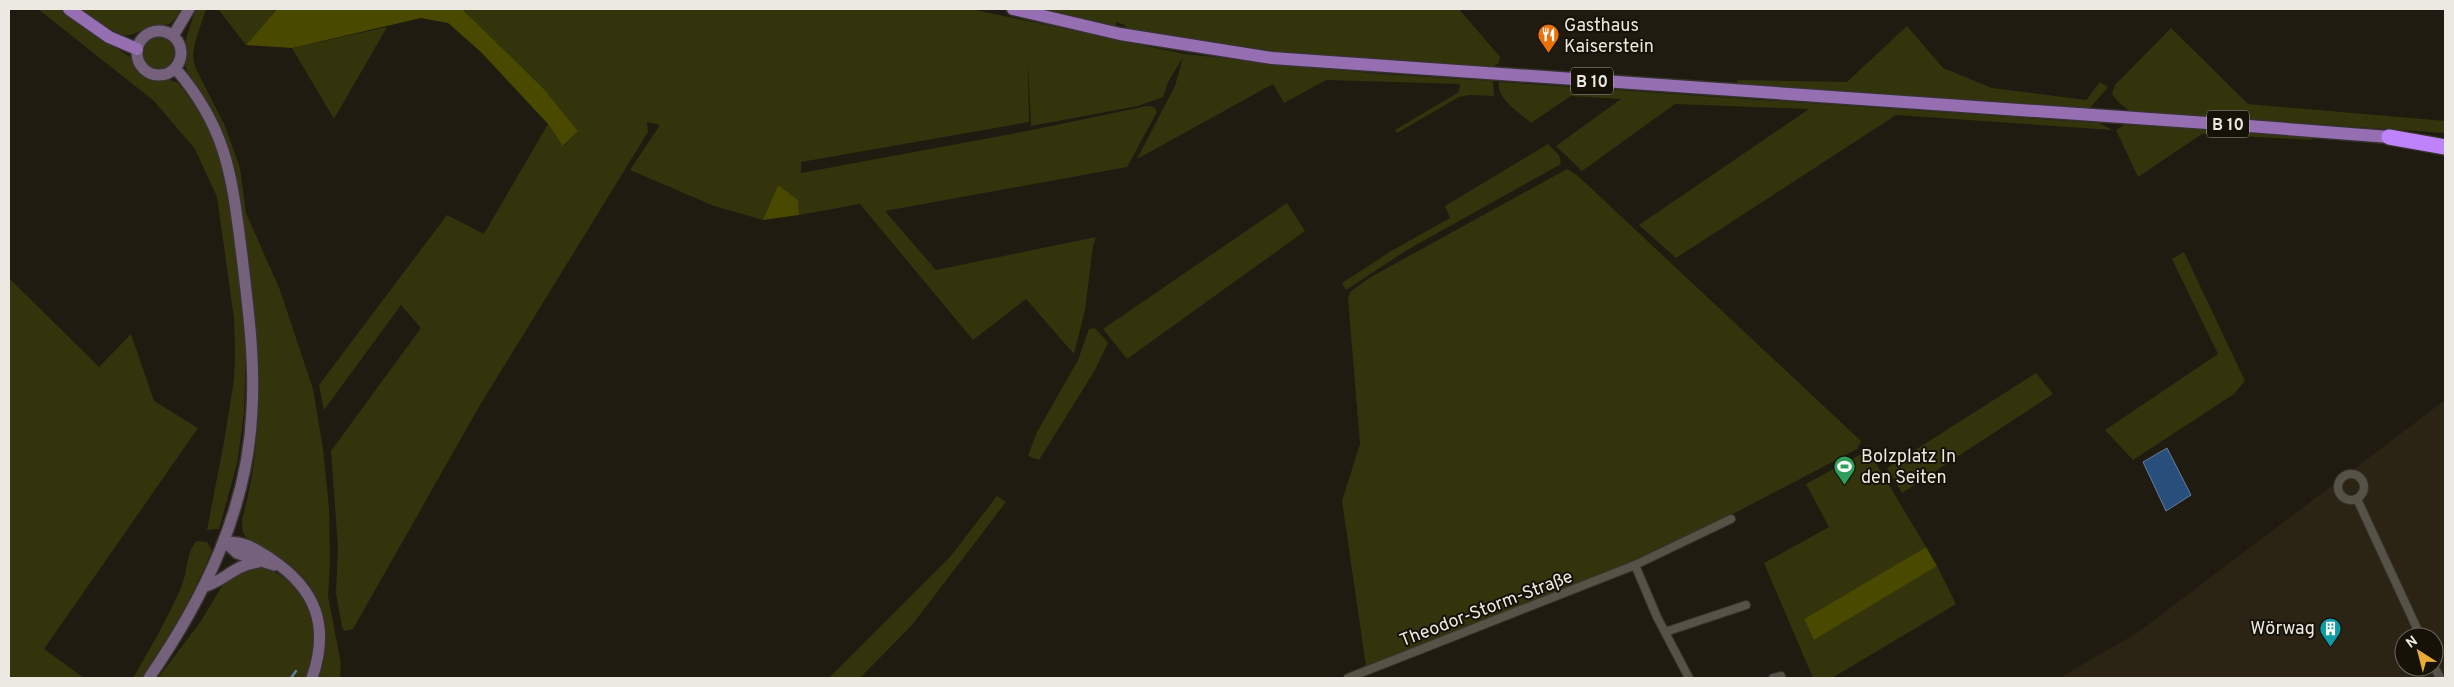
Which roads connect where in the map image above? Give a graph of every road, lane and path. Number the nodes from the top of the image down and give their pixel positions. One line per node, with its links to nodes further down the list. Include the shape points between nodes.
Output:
1 (70, 9): 5 (main road, via 109,37)
2 (189, 9): 4 (main road)
3 (1013, 9): 7 (main road, B 10, via 1130,36 1272,58 2236,124)
4 (173, 36): 5 (main road, via 154,31 145,36); 6 (main road, via 181,52)
5 (137, 48): 6 (main road, via 138,60 149,72 160,75)
6 (175, 68): 12 (main road, via 205,107 227,158 234,188 251,336 252,411 246,462)
7 (2389, 138): 8 (highway, B 10); 9 (highway, B 10)
8 (2445, 139)
9 (2445, 148)
10 (2357, 499): 18 (street)
11 (1731, 519): 14 (street, Theodor-Storm-Straße)
12 (225, 542): 13 (main road, via 237,553); 15 (main road, via 243,542); 16 (main road)
13 (260, 562): 15 (main road); 16 (main road, via 235,568 219,581)
14 (1634, 565): 19 (street); 23 (street, Theodor-Storm-Straße)
15 (283, 567): 22 (main road, via 309,595 318,619 319,653)
16 (206, 586): 21 (main road)
17 (1746, 605): 19 (street)
18 (2415, 627)
19 (1665, 632): 24 (street)
20 (1781, 676): 25 (street)
21 (149, 678)
22 (312, 678)
23 (1348, 678)
24 (1689, 678)
25 (1773, 678)

